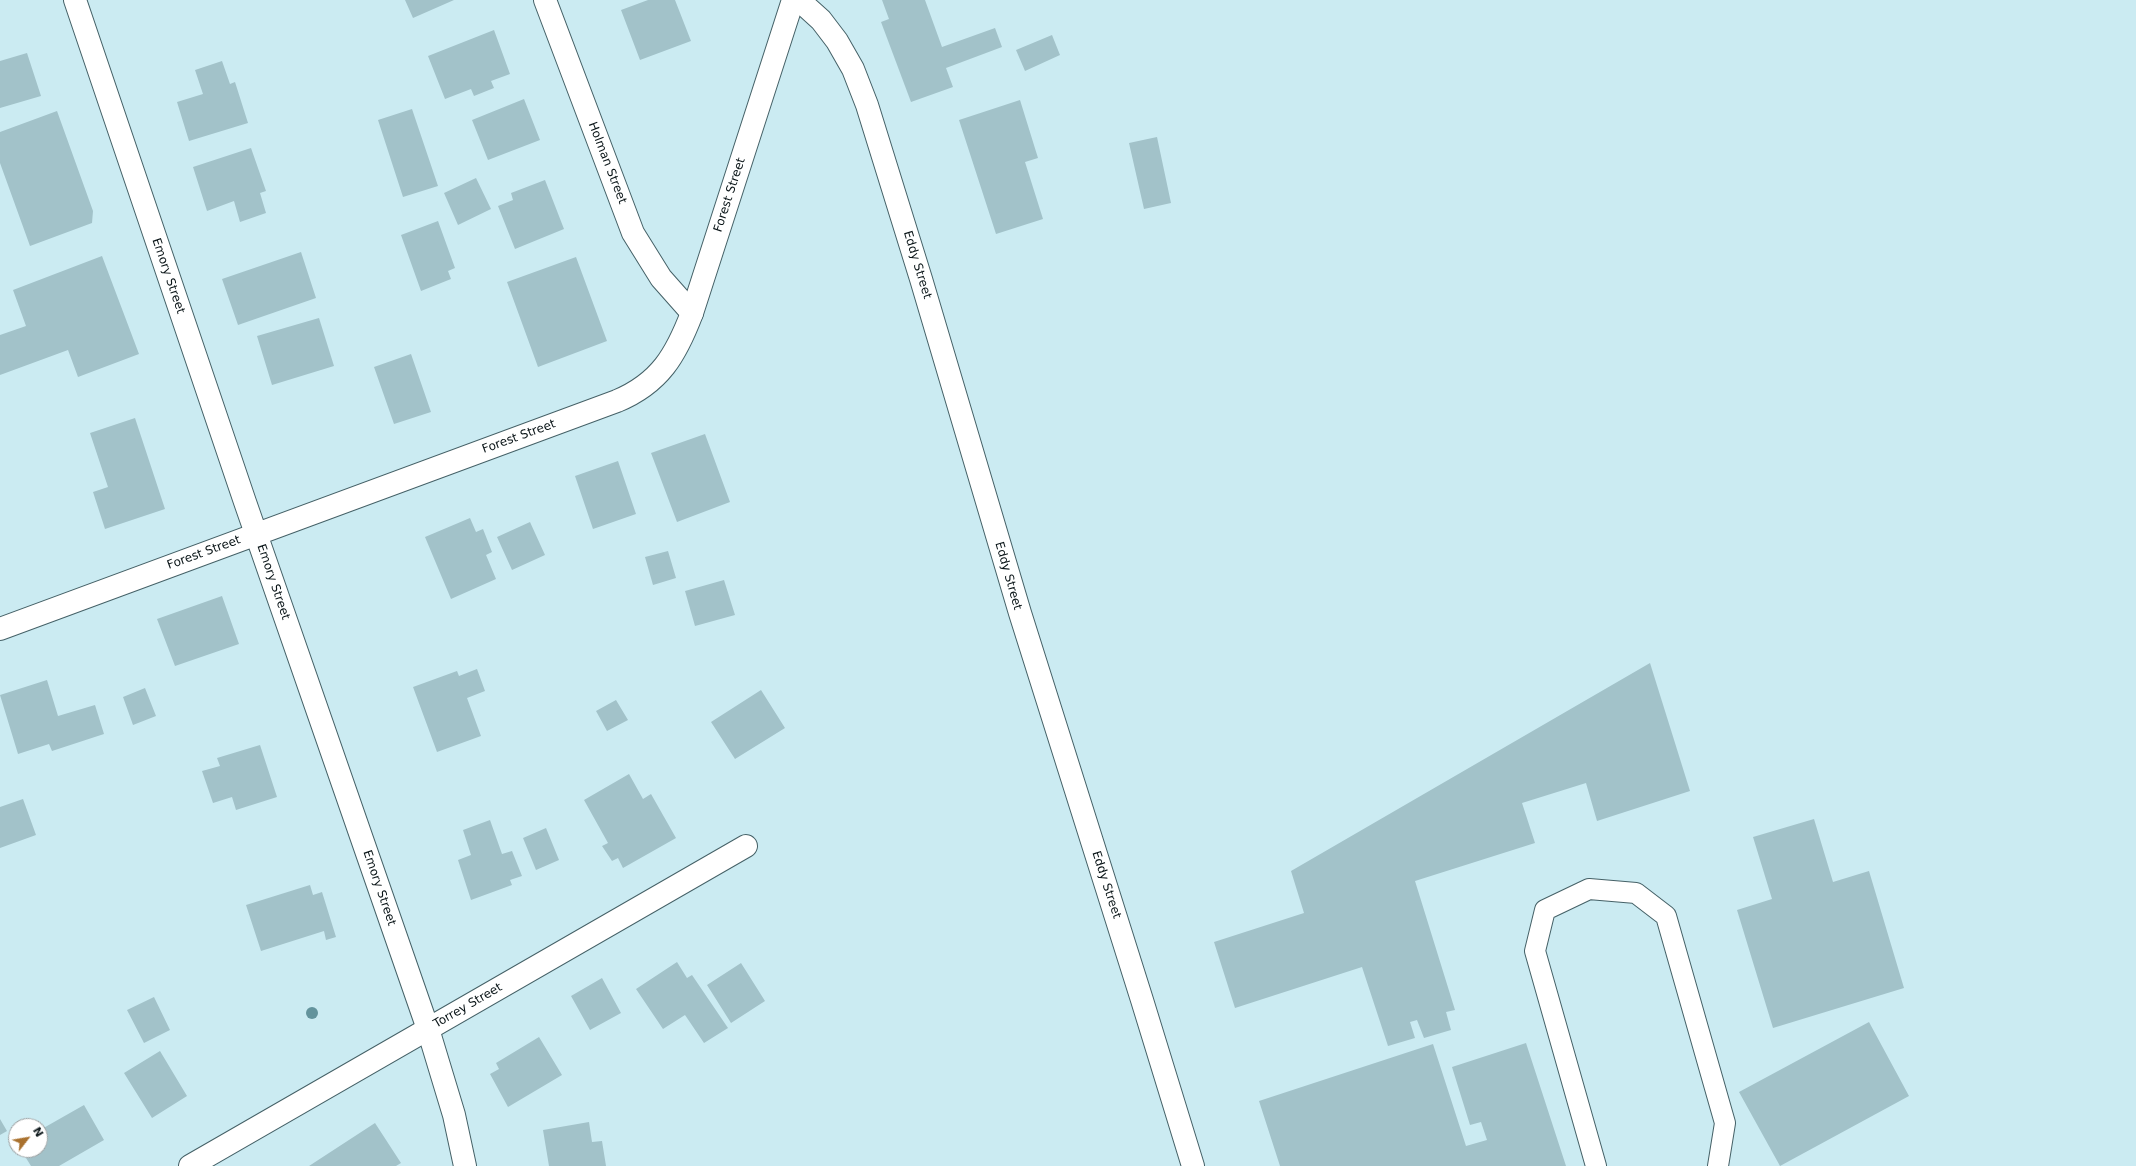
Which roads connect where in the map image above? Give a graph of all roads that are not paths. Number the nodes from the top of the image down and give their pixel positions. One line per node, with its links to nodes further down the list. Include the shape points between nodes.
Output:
1 (75, 0): 6 (main road, Emory Street)
2 (545, 0): 5 (main road, Holman Street, via 633,233 660,278)
3 (793, 0): 5 (main road, Forest Street)
4 (799, 0): 12 (main road, Eddy Street, via 821,20 837,41 853,69 867,105 1020,613)
5 (692, 313): 6 (main road, Forest Street, via 664,369 648,384 628,396)
6 (256, 533): 7 (main road, Forest Street); 9 (main road, Emory Street)
7 (0, 629)
8 (746, 846): 9 (main road, Torrey Street)
9 (428, 1029): 10 (main road, Torrey Street); 11 (main road, Emory Street, via 454,1115)
10 (190, 1166)
11 (465, 1166)
12 (1193, 1166)
13 (1596, 1166): 14 (lane, via 1535,951 1546,910 1589,889 1636,893 1666,916 1725,1122)
14 (1718, 1166)

